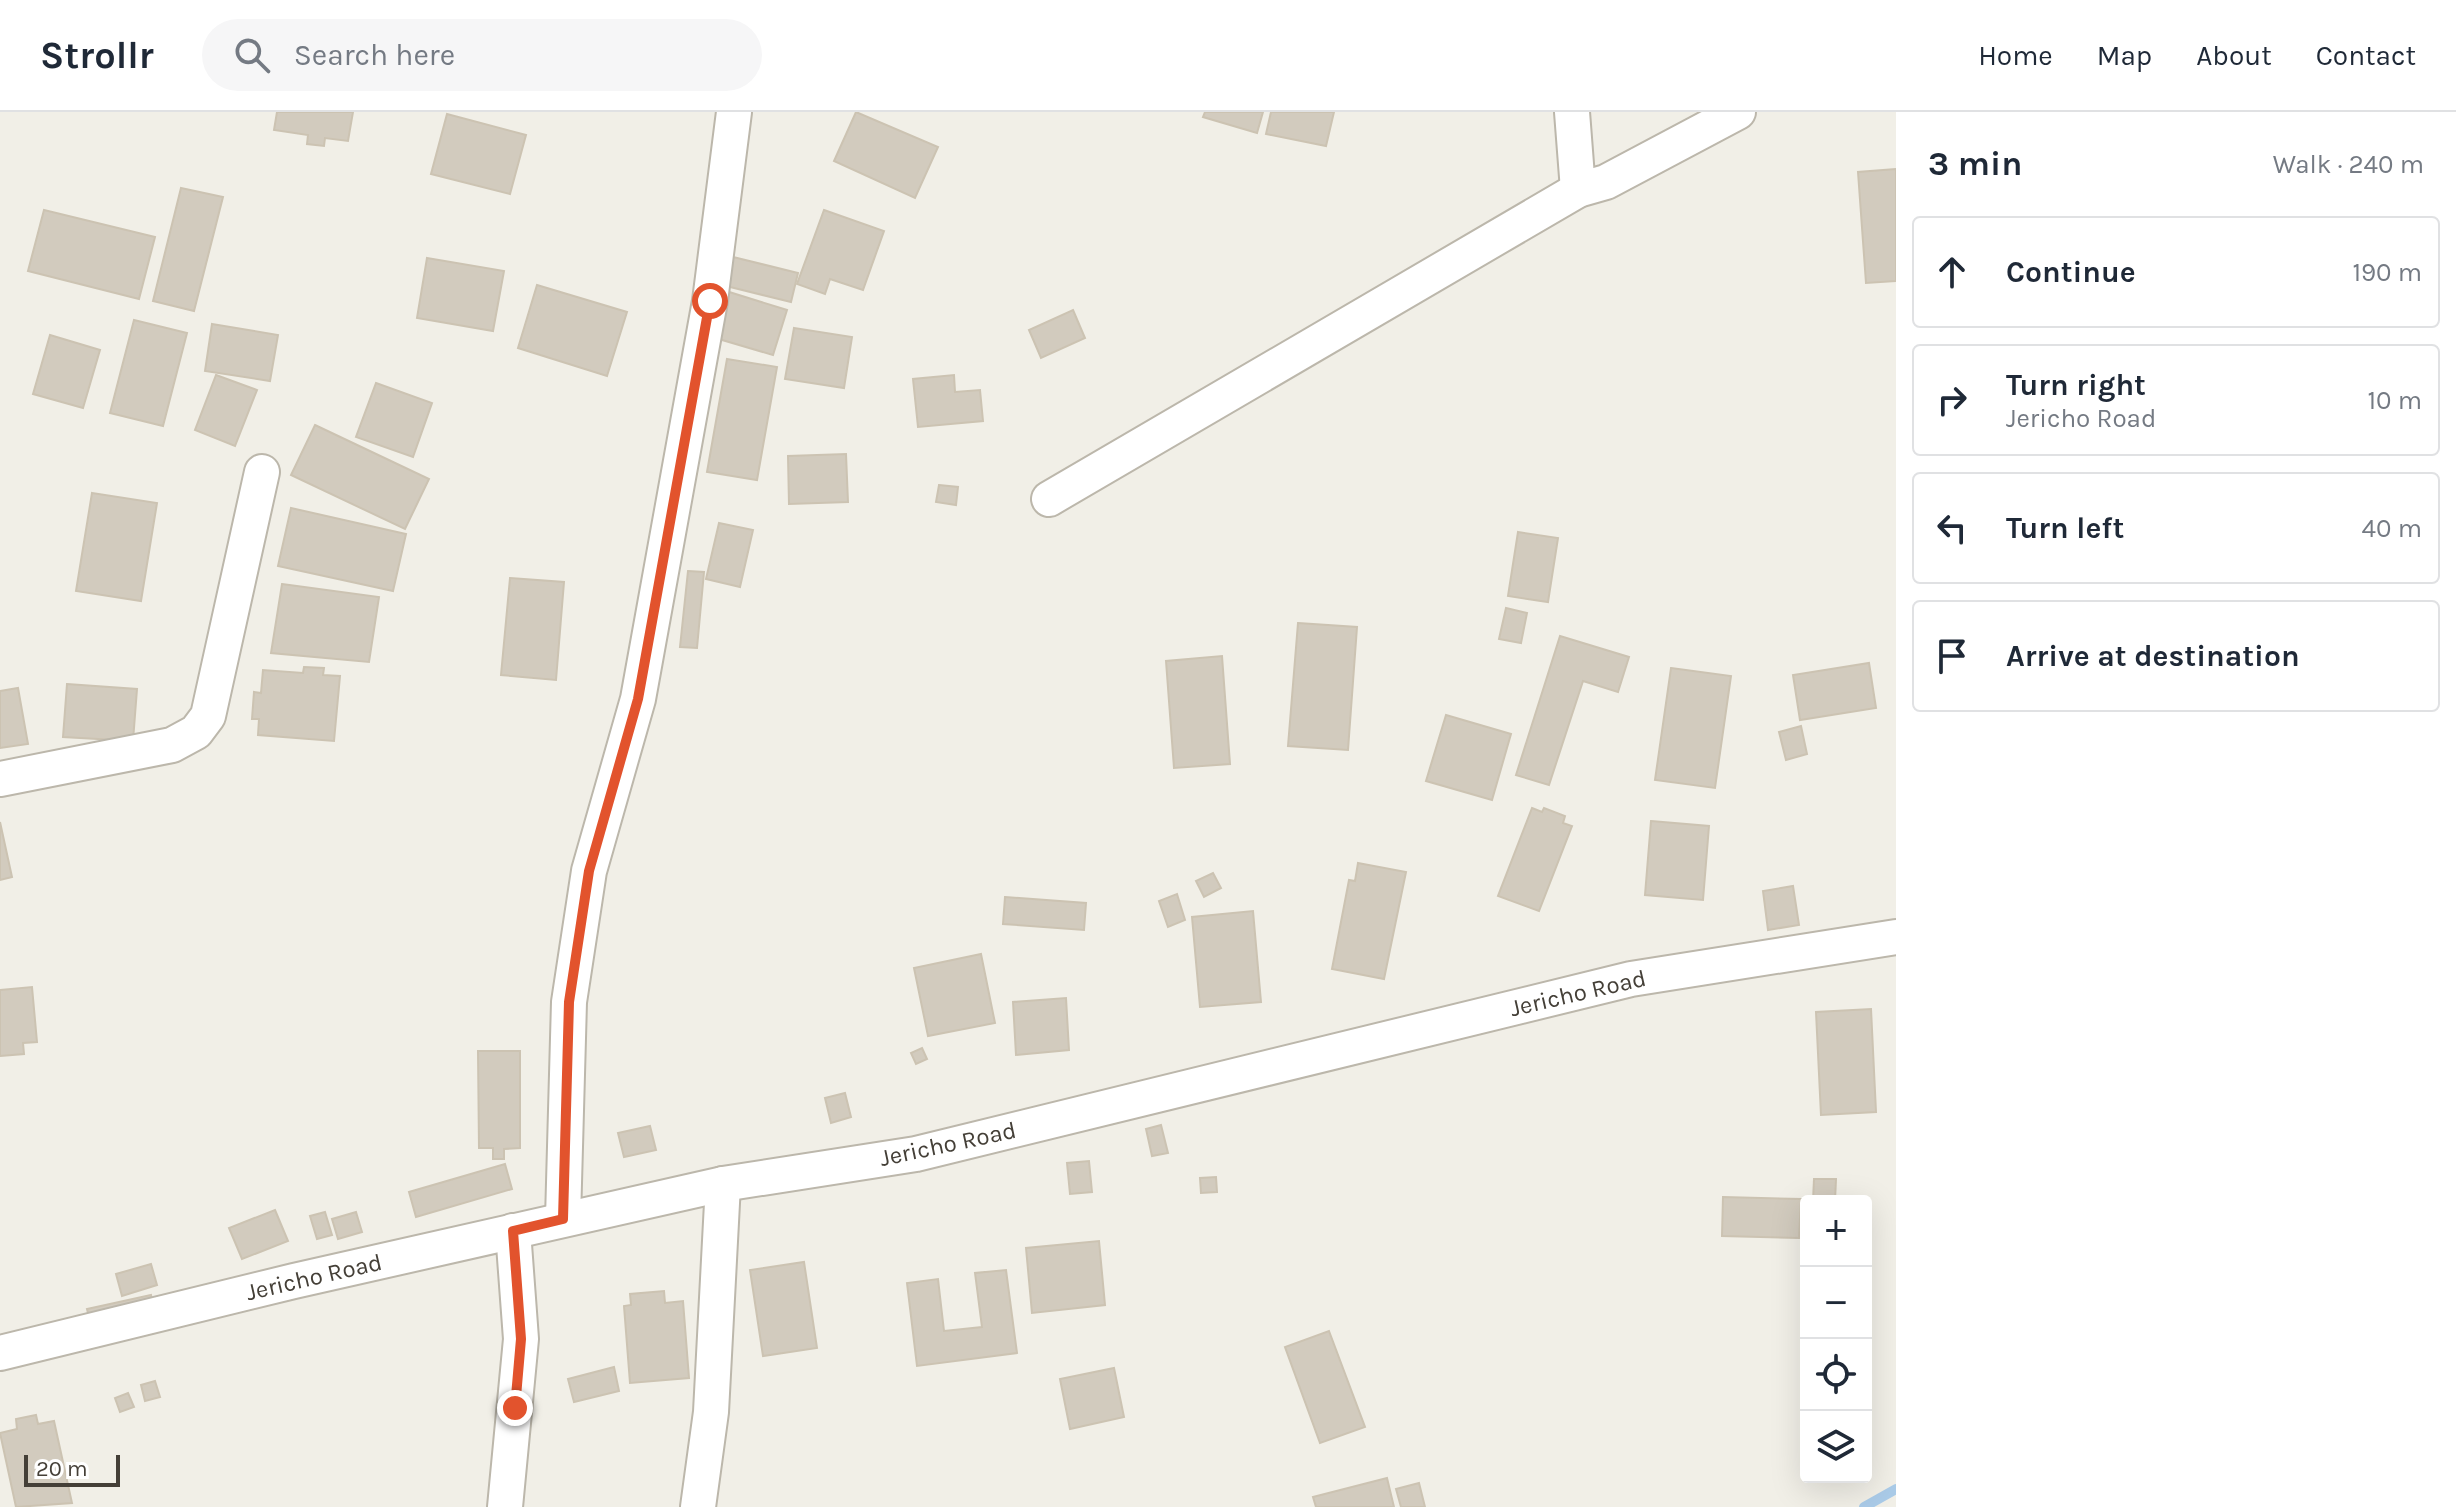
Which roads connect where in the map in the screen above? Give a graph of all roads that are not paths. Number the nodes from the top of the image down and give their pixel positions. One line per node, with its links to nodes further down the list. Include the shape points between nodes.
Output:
1 (734, 112): 10 (street, via 710,301 638,699 584,900 569,1002)
2 (1572, 112): 4 (street)
3 (1738, 112): 4 (street, via 1606,182)
4 (1578, 190): 6 (street)
5 (262, 472): 7 (street, via 208,716 196,732 172,745)
6 (1049, 499)
7 (0, 779)
8 (1896, 937): 9 (street, Jericho Road, via 1631,979 916,1154)
9 (723, 1184): 10 (street, Jericho Road); 14 (street, via 711,1412)
10 (563, 1219): 11 (street, Jericho Road)
11 (513, 1231): 12 (street, Jericho Road); 13 (street, via 521,1339)
12 (0, 1353)
13 (505, 1507)
14 (698, 1507)

